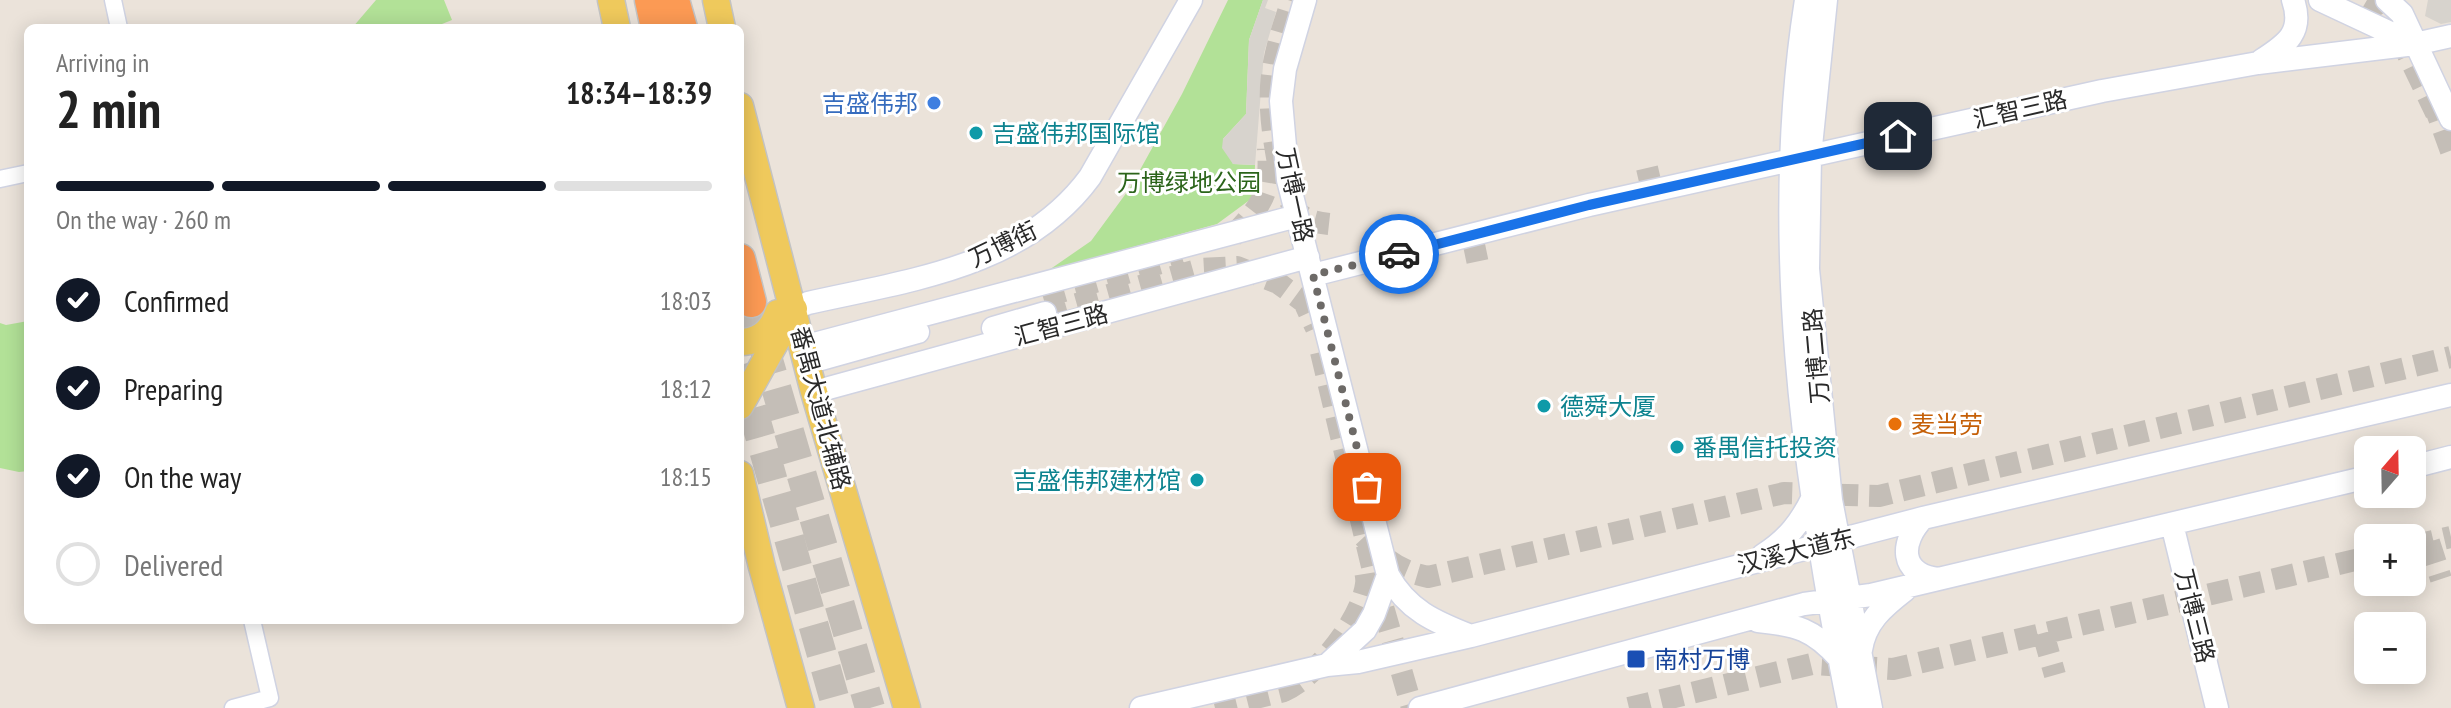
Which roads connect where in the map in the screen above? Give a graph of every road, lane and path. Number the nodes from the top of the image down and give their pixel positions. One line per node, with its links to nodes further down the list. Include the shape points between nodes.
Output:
1 (113, 0): 13 (street)
2 (611, 0): 14 (main road)
3 (650, 0): 15 (highway)
4 (674, 0): 16 (highway)
5 (716, 0): 17 (main road)
6 (1191, 0): 32 (street, 万博街, via 1090,177 1043,226 971,262)
7 (1305, 0): 26 (street, 万博一路, via 1281,101)
8 (1806, 0): 23 (street, 万博二路)
9 (1826, 0): 23 (street, 万博二路)
10 (2293, 0): 20 (street, via 2298,14 2294,32)
11 (2320, 0): 19 (street)
12 (2370, 3): 19 (street, via 2402,14)
13 (118, 24)
14 (616, 24)
15 (655, 24)
16 (681, 24)
17 (721, 24)
18 (2445, 37): 19 (street, 汇智三路)
19 (2415, 44): 20 (street, 汇智三路); 21 (street)
20 (2258, 63): 23 (street, 汇智三路, via 2102,91)
21 (2451, 119)
22 (744, 121): 29 (main road, 番禺大道北辅路)
23 (1800, 158): 27 (street, 汇智三路); 41 (street, 万博二路)
24 (24, 174): 25 (street)
25 (0, 179)
26 (1297, 216): 27 (street, 万博一路); 34 (street, 汇智三路)
27 (1311, 266): 34 (street, 汇智三路); 47 (street, 万博一路)
28 (744, 275): 30 (highway)
29 (786, 277): 32 (main road, 番禺大道北辅路); 33 (main road, via 771,328)
30 (751, 302)
31 (1044, 305): 34 (street)
32 (794, 309): 34 (main road, 番禺大道北辅路); 36 (main road)
33 (744, 341)
34 (809, 371): 59 (main road, 番禺大道北辅路)
35 (2451, 395): 42 (street, 汉溪大道东)
36 (744, 399)
37 (2451, 457): 38 (street)
38 (2426, 463)
39 (2354, 480): 43 (street)
40 (744, 491): 58 (main road)
41 (1822, 498): 44 (street, via 1859,524); 45 (street, 万博二路); 46 (street, via 1787,537)
42 (1923, 518): 44 (street, 汉溪大道东); 48 (street, via 1908,537 1907,556 1920,574)
43 (2172, 524): 48 (street); 65 (street, 万博三路)
44 (1881, 529): 45 (street, 汉溪大道东)
45 (1829, 542): 46 (street, 汉溪大道东); 50 (street, 万博二路)
46 (1747, 564): 53 (street, 汉溪大道东)
47 (1388, 575): 53 (street, via 1411,605 1437,623); 55 (street, via 1365,630)
48 (1938, 579): 49 (street)
49 (1910, 586): 50 (street); 54 (street, via 1871,621)
50 (1839, 600): 51 (street); 54 (street, 万博二路)
51 (1745, 620): 54 (street, via 1800,627); 56 (street)
52 (253, 624): 57 (street, via 270,698)
53 (1471, 636): 55 (street, 汉溪大道东)
54 (1850, 657): 63 (street, 万博二路); 64 (street, 万博二路)
55 (1327, 665): 60 (street, 汉溪大道东)
56 (1491, 687): 61 (street); 62 (street)
57 (233, 708)
58 (801, 708)
59 (907, 708)
60 (1141, 708)
61 (1420, 708)
62 (1465, 708)
63 (1849, 708)
64 (1871, 708)
65 (2217, 708)

